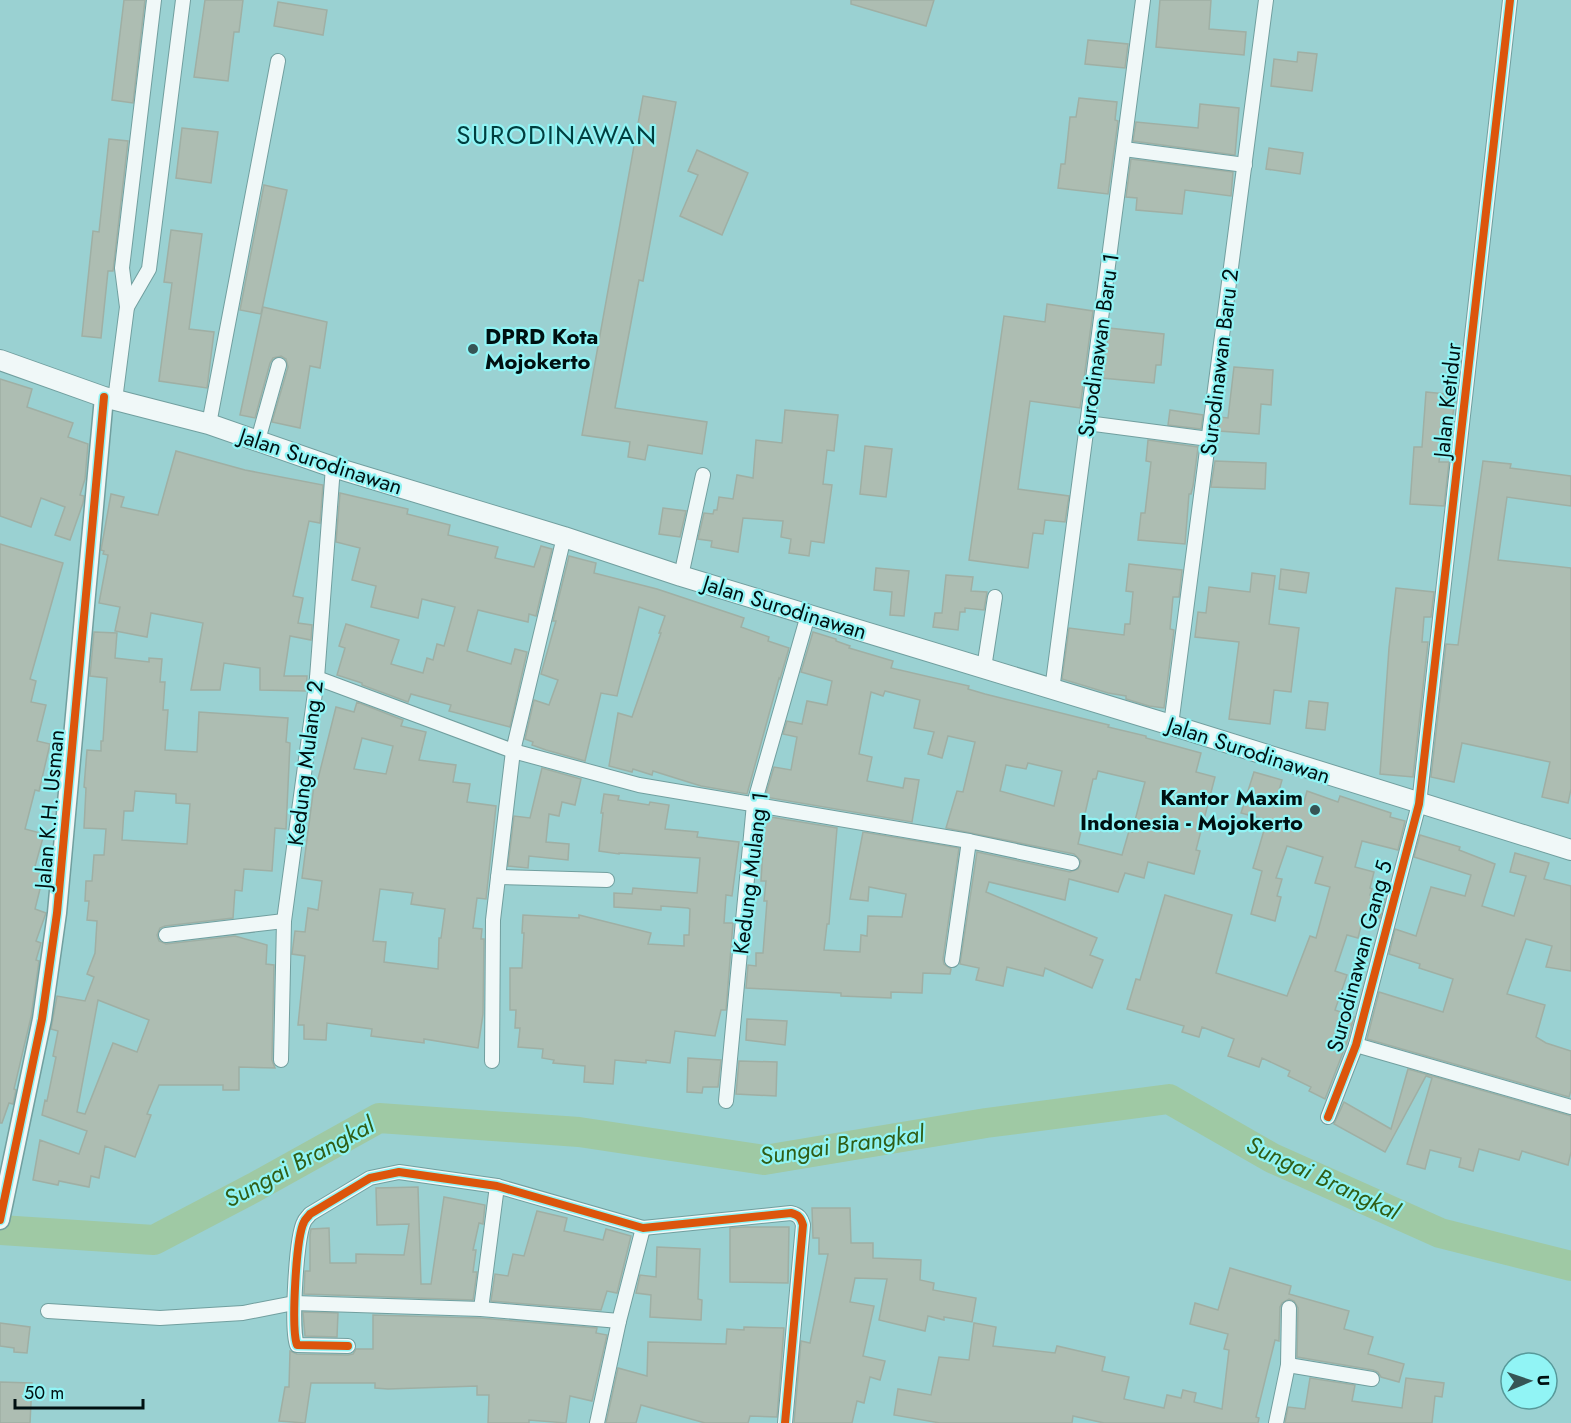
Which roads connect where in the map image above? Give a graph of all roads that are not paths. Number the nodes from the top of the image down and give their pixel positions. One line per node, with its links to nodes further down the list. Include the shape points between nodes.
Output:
1 (154, 0): 9 (street, via 122,268)
2 (183, 0): 9 (street, via 149,269)
3 (1143, 0): 7 (street, Surodinawan Baru 1)
4 (1266, 0): 8 (street, Surodinawan Baru 2)
5 (1510, 0): 29 (street, Jalan Ketidur)
6 (278, 61): 14 (street)
7 (1124, 149): 8 (street); 13 (street, Surodinawan Baru 1)
8 (1245, 165): 15 (street, Surodinawan Baru 2)
9 (127, 307): 12 (street)
10 (0, 360): 12 (main road, Jalan Surodinawan)
11 (279, 365): 16 (street)
12 (110, 399): 14 (main road, Jalan Surodinawan); 44 (street, Jalan K.H. Usman, via 57,913 42,1019)
13 (1087, 423): 15 (street); 25 (street, Surodinawan Baru 1)
14 (209, 424): 16 (main road, Jalan Surodinawan)
15 (1209, 439): 26 (street, Surodinawan Baru 2)
16 (258, 440): 17 (main road, Jalan Surodinawan)
17 (333, 467): 19 (main road, Jalan Surodinawan); 24 (street, Kedung Mulang 2)
18 (703, 475): 20 (street)
19 (564, 537): 20 (main road, Jalan Surodinawan); 27 (street)
20 (681, 576): 22 (main road, Jalan Surodinawan)
21 (995, 597): 23 (street)
22 (808, 615): 23 (main road, Jalan Surodinawan); 28 (street, Kedung Mulang 1)
23 (984, 668): 25 (main road, Jalan Surodinawan)
24 (317, 678): 27 (street); 35 (street, Kedung Mulang 2)
25 (1052, 690): 26 (main road, Jalan Surodinawan)
26 (1171, 725): 29 (main road, Jalan Surodinawan)
27 (513, 751): 28 (street, via 639,785); 33 (street)
28 (754, 804): 30 (street); 41 (street, Kedung Mulang 1)
29 (1419, 804): 31 (main road, Jalan Surodinawan); 38 (street, Surodinawan Gang 5)
30 (969, 841): 32 (street); 37 (street)
31 (1571, 850)
32 (1072, 863)
33 (498, 877): 34 (street); 40 (street, via 493,920)
34 (607, 880)
35 (284, 921): 36 (street); 39 (street, Kedung Mulang 2)
36 (166, 935)
37 (952, 960)
38 (1356, 1045): 42 (street); 43 (street, Surodinawan Gang 5)
39 (281, 1060)
40 (492, 1061)
41 (726, 1101)
42 (1571, 1107)
43 (1328, 1117)
44 (4, 1184): 46 (street, Jalan K.H. Usman)
45 (496, 1186): 47 (street); 48 (street, via 399,1172 370,1178 310,1214 303,1223); 50 (street)
46 (0, 1220)
47 (643, 1228): 52 (street); 57 (street, via 791,1213 801,1219)
48 (294, 1303): 50 (street); 51 (street, via 243,1313 160,1318); 53 (street, via 297,1345)
49 (1290, 1308): 54 (street)
50 (481, 1310): 52 (street)
51 (48, 1311)
52 (619, 1321): 56 (street)
53 (348, 1346)
54 (1288, 1365): 55 (street); 58 (street)
55 (1372, 1379)
56 (597, 1423)
57 (785, 1423)
58 (1276, 1423)

